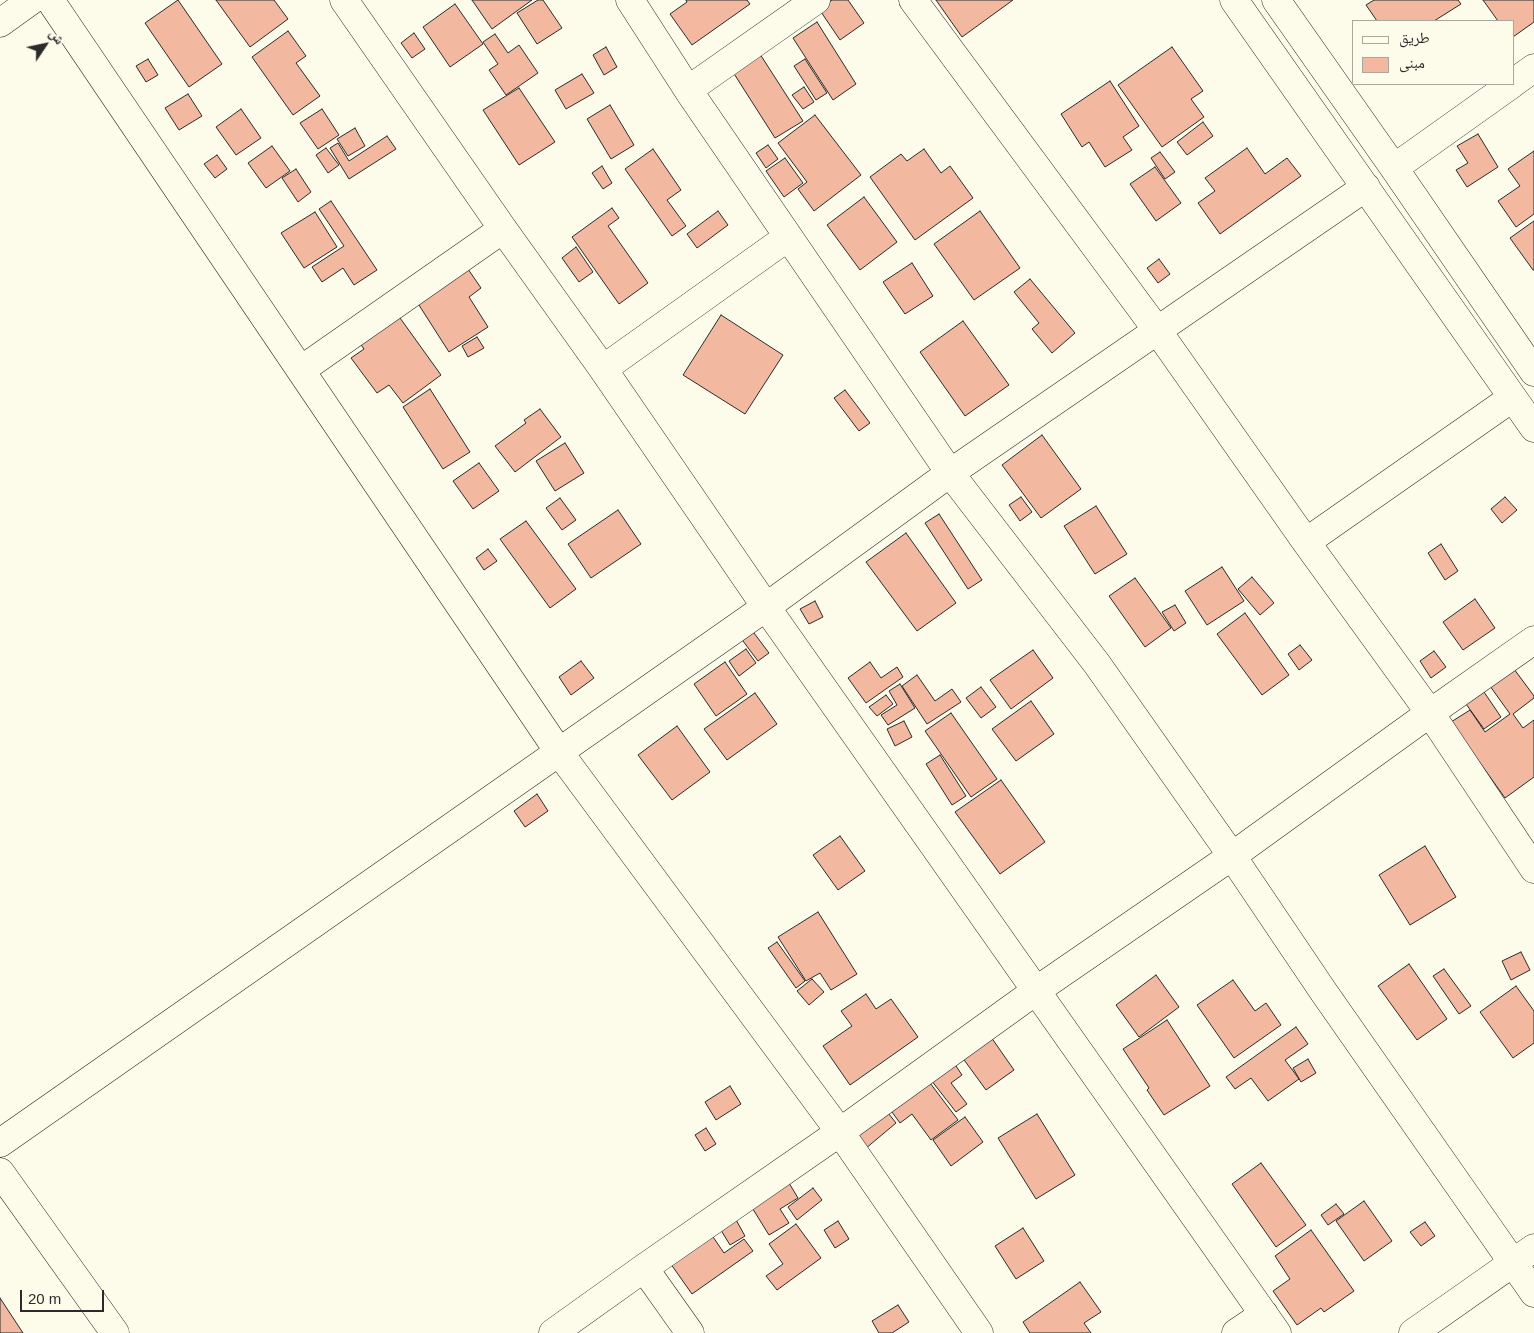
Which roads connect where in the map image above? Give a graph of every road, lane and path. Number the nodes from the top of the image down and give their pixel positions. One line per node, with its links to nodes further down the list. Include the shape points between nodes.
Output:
1 (32, 0): 9 (street)
2 (50, 0): 20 (street)
3 (344, 0): 16 (street)
4 (630, 0): 13 (street)
5 (816, 0): 13 (street)
6 (913, 0): 18 (street)
7 (1234, 0): 15 (street)
8 (1276, 0): 14 (street)
9 (0, 22)
10 (1534, 68): 11 (street)
11 (1514, 83)
12 (1511, 85): 14 (street)
13 (688, 90): 17 (street)
14 (1394, 168): 21 (street)
15 (1366, 187): 18 (street); 22 (street)
16 (502, 229): 19 (street); 20 (street)
17 (788, 237): 19 (street); 24 (street)
18 (1157, 330): 24 (street); 25 (street)
19 (603, 369): 26 (street)
20 (302, 370): 29 (street)
21 (1534, 372)
22 (1512, 398): 23 (street); 25 (street)
23 (1534, 428)
24 (950, 473): 26 (street); 31 (street, via 1097,664)
25 (1306, 542): 28 (street)
26 (766, 606): 29 (street); 32 (street)
27 (1534, 640): 28 (street)
28 (1430, 713): 30 (street); 31 (street)
29 (559, 752): 33 (street); 34 (street)
30 (1530, 855)
31 (1232, 856): 32 (street); 36 (street, via 1323,991)
32 (1036, 990): 33 (street); 39 (street)
33 (840, 1132): 37 (street); 43 (street)
34 (0, 1143)
35 (0, 1172): 40 (street)
36 (1523, 1255): 38 (street); 45 (street)
37 (644, 1268): 41 (street); 42 (street)
38 (1534, 1293)
39 (1271, 1324): 44 (street)
40 (115, 1333)
41 (553, 1333)
42 (690, 1333)
43 (979, 1333)
44 (1236, 1333)
45 (1413, 1333)

